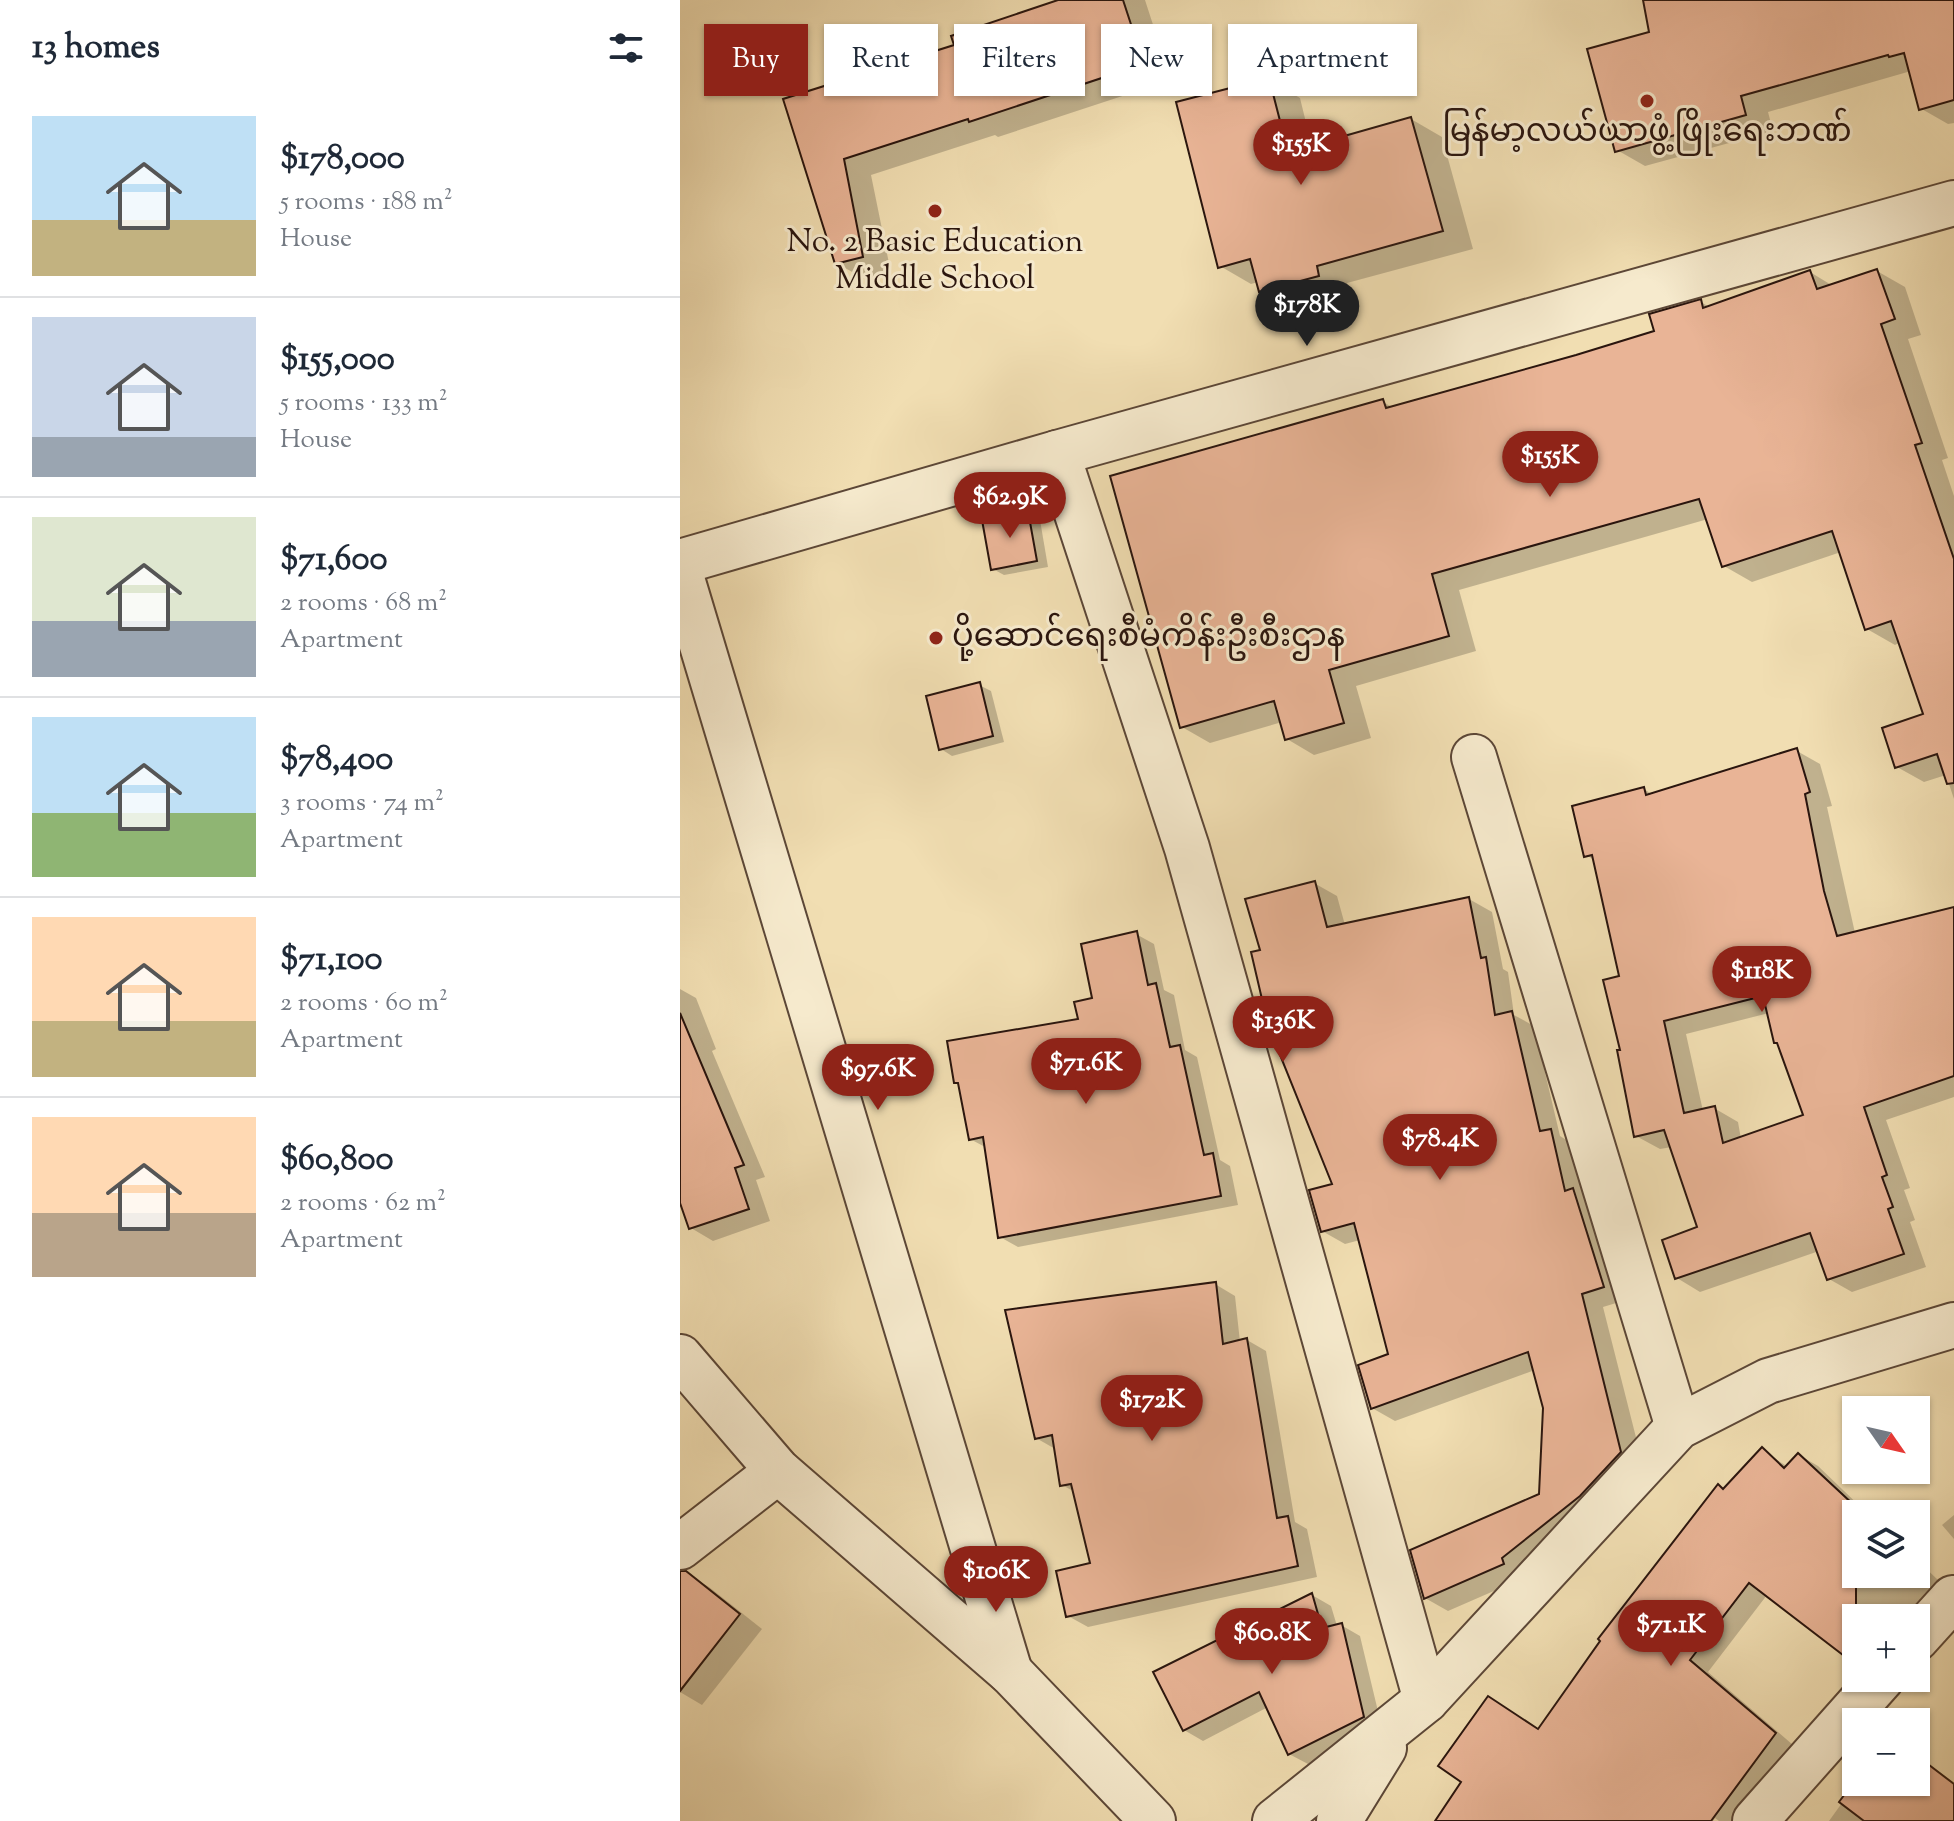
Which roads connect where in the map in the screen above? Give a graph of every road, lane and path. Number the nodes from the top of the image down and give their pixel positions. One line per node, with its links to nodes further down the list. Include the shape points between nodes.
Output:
1 (1954, 203): 2 (street)
2 (1057, 453): 3 (street); 15 (street, via 1187,848)
3 (680, 562)
4 (680, 572): 13 (street)
5 (1474, 757): 8 (street)
6 (1954, 1325): 8 (street, via 1768,1381)
7 (680, 1357): 9 (street)
8 (1678, 1427): 15 (street)
9 (778, 1471): 10 (street); 13 (street)
10 (680, 1547)
11 (1953, 1598): 12 (street)
12 (1930, 1623)
13 (1010, 1672): 16 (street)
14 (1870, 1692): 19 (street)
15 (1412, 1712): 17 (street); 18 (street)
16 (1153, 1821)
17 (1275, 1821)
18 (1339, 1821)
19 (1755, 1821)

